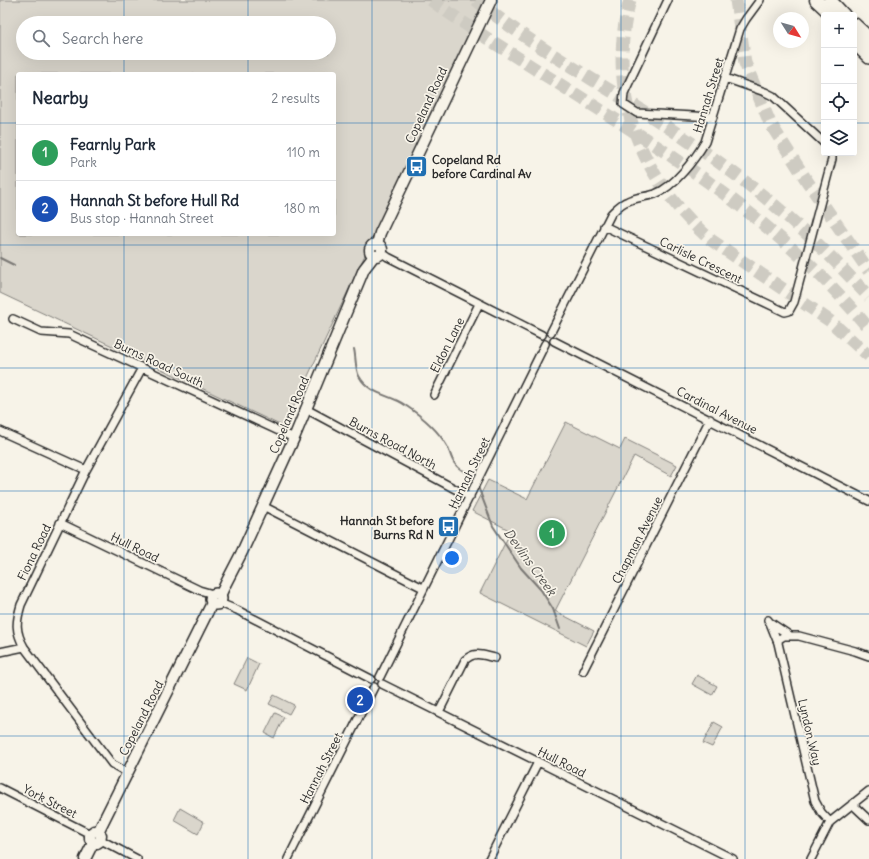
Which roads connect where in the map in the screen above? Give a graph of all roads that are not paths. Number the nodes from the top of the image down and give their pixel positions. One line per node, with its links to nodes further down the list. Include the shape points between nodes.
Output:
1 (491, 0): 20 (main road, Copeland Road, via 380,233)
2 (668, 0): 16 (street, via 624,93 623,104 637,113)
3 (760, 0): 15 (street, Hannah Street, via 740,29)
4 (816, 0): 6 (main road); 7 (highway)
5 (830, 0): 8 (highway)
6 (824, 12)
7 (829, 12)
8 (841, 12)
9 (857, 27): 11 (highway)
10 (857, 38): 13 (highway)
11 (869, 38)
12 (857, 46): 14 (main road)
13 (869, 49)
14 (869, 58)
15 (725, 78): 16 (street, Hannah Street); 17 (street, via 773,96)
16 (713, 117): 19 (street, Hannah Street, via 702,147 669,185 655,194 627,201 611,214)
17 (821, 140)
18 (832, 156): 19 (street, Carlisle Crescent, via 790,314)
19 (604, 226): 23 (street, Hannah Street)
20 (378, 251): 21 (street); 29 (main road, Copeland Road, via 364,268)
21 (479, 304): 24 (street); 28 (street, Eldon Lane)
22 (13, 319): 27 (street, Burns Road South, via 41,332 69,334)
23 (551, 332): 24 (street, via 547,331); 25 (street)
24 (542, 335): 26 (street)
25 (554, 341): 26 (street); 30 (street, Cardinal Avenue)
26 (545, 344): 34 (street, Hannah Street)
27 (142, 368): 32 (street, Burns Road South); 33 (street, Fiona Road)
28 (434, 395)
29 (306, 409): 32 (main road, Copeland Road); 34 (street, Burns Road North)
30 (710, 419): 35 (street, Cardinal Avenue); 46 (street, Chapman Avenue)
31 (0, 431): 33 (street)
32 (294, 438): 36 (main road, Copeland Road)
33 (86, 470): 37 (street, Fiona Road)
34 (471, 493): 38 (street, Hannah Street)
35 (869, 501)
36 (263, 506): 38 (street); 39 (main road, Copeland Road)
37 (60, 523): 39 (street, Hull Road); 42 (street, Fiona Road, via 21,605 16,626 18,637)
38 (423, 588): 48 (street, Hannah Street)
39 (216, 599): 47 (street, Hull Road); 52 (main road, Copeland Road)
40 (789, 635): 41 (street, via 780,638); 41 (street, Lyndon Way, via 769,621); 44 (street, Lyndon Way, via 855,650)
41 (778, 643): 57 (street, Lyndon Way, via 815,801)
42 (24, 647): 43 (street); 52 (street, Fiona Road, via 112,764)
43 (0, 652)
44 (869, 656)
45 (495, 658): 50 (street, via 470,655 465,660)
46 (584, 671)
47 (371, 678): 48 (street, via 375,676); 49 (street, via 370,683)
48 (381, 680): 49 (street, via 379,687); 50 (street, Hull Road)
49 (374, 688): 61 (street, Hannah Street)
50 (439, 712): 51 (street, Hull Road)
51 (538, 762): 62 (street); 63 (street, Hull Road)
52 (128, 773): 58 (main road, Copeland Road)
53 (0, 788): 58 (street, York Street)
54 (869, 791): 55 (street)
55 (852, 804): 56 (street); 57 (street)
56 (869, 820)
57 (830, 822): 64 (street)
58 (95, 837): 59 (main road, Copeland Road); 60 (street, York Street)
59 (85, 859)
60 (137, 859)
61 (288, 859)
62 (489, 859)
63 (733, 859)
64 (811, 859)

